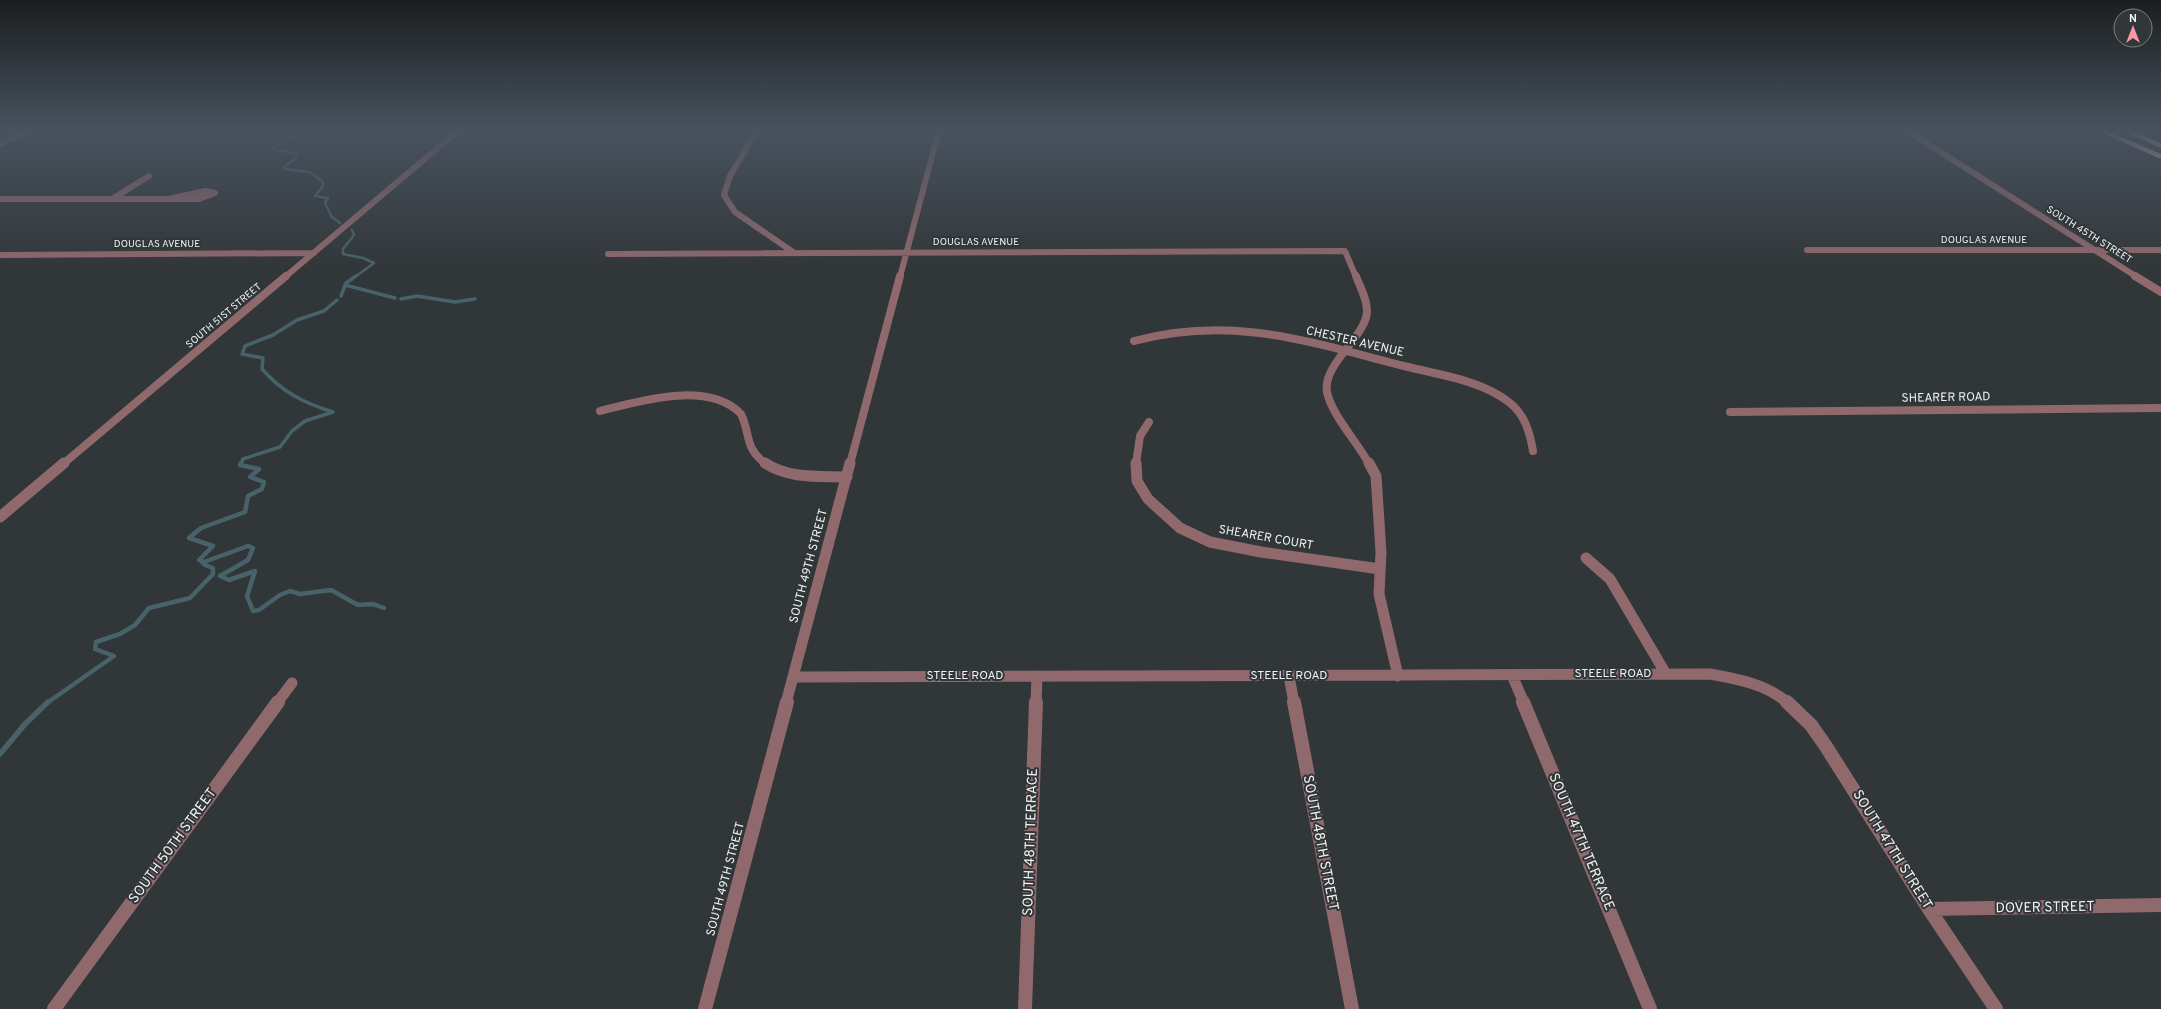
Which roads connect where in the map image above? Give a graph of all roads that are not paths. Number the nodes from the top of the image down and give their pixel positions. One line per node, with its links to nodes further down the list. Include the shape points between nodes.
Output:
1 (147, 177): 7 (street)
2 (403, 177): 14 (street, SOUTH 51ST STREET)
3 (730, 177): 12 (street, via 724,195 735,212)
4 (927, 177): 13 (street, SOUTH 49TH STREET)
5 (1980, 177): 11 (street, SOUTH 45TH STREET)
6 (0, 199): 7 (street)
7 (112, 199): 8 (street)
8 (169, 199): 8 (street, via 198,192 215,193 200,199)
9 (1807, 250): 11 (street, DOUGLAS AVENUE)
10 (2161, 250): 11 (street, DOUGLAS AVENUE)
11 (2095, 251): 17 (street, SOUTH 45TH STREET)
12 (793, 252): 13 (street, DOUGLAS AVENUE); 16 (street, DOUGLAS AVENUE)
13 (907, 252): 19 (street, DOUGLAS AVENUE, via 1345,251 1365,298 1367,312 1363,323); 25 (street, SOUTH 49TH STREET)
14 (314, 253): 15 (street, DOUGLAS AVENUE); 26 (street, SOUTH 51ST STREET)
15 (0, 254)
16 (608, 254)
17 (2161, 292)
18 (1134, 341): 19 (street, CHESTER AVENUE, via 1179,330 1228,329)
19 (1344, 350): 24 (street, CHESTER AVENUE, via 1452,378 1510,402 1530,428); 28 (street, via 1330,373 1327,392 1339,419 1361,449 1376,476)
20 (2161, 408): 22 (street, SHEARER ROAD)
21 (600, 411): 25 (street, via 635,401 664,398 698,396 721,400 741,414 751,450 763,462 794,474)
22 (1730, 412)
23 (1149, 422): 28 (street, SHEARER COURT, via 1140,436 1136,458 1137,481 1148,499 1180,528 1210,542)
24 (1533, 451)
25 (847, 477): 34 (street, SOUTH 49TH STREET)
26 (0, 517)
27 (1586, 558): 29 (street, via 1610,579)
28 (1380, 569): 33 (street, via 1379,594)
29 (1666, 674): 30 (street, STEELE ROAD); 36 (street, STEELE ROAD, via 1710,674 1737,679 1760,686)
30 (1512, 675): 33 (street, STEELE ROAD); 43 (street, SOUTH 47TH TERRACE)
31 (1037, 676): 32 (street, STEELE ROAD); 34 (street, STEELE ROAD); 41 (street, SOUTH 48TH TERRACE)
32 (1289, 676): 33 (street, STEELE ROAD); 42 (street, SOUTH 48TH STREET)
33 (1398, 676)
34 (793, 677): 40 (street, SOUTH 49TH STREET)
35 (292, 683): 39 (street, SOUTH 50TH STREET)
36 (1781, 697): 38 (street, SOUTH 47TH STREET, via 1811,725)
37 (2161, 905): 38 (street, DOVER STREET)
38 (1929, 909): 44 (street, SOUTH 47TH STREET)
39 (54, 1009)
40 (705, 1009)
41 (1025, 1009)
42 (1352, 1009)
43 (1650, 1009)
44 (1996, 1009)

